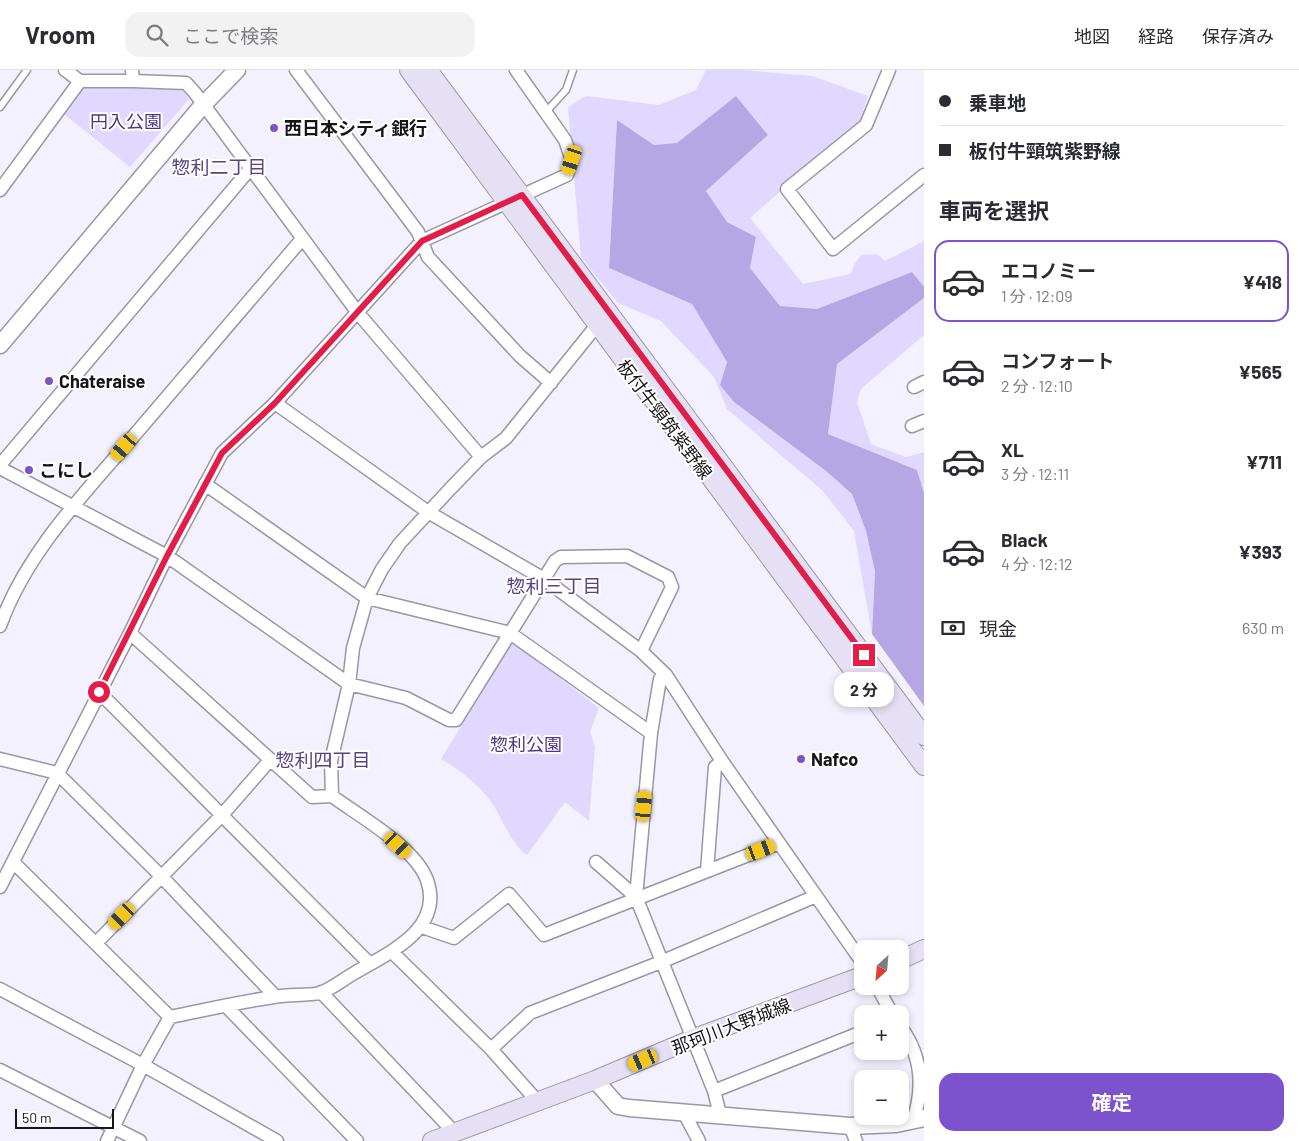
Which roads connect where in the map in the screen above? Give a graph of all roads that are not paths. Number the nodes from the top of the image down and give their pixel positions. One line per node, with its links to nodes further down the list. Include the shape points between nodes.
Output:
1 (27, 70): 13 (lane)
2 (65, 70): 11 (street)
3 (237, 70): 12 (street)
4 (296, 70): 20 (street)
5 (409, 70): 18 (main road, 板付牛頸筑紫野線)
6 (428, 70): 18 (main road, 板付牛頸筑紫野線)
7 (516, 70): 14 (street)
8 (573, 70): 14 (lane, via 566,90)
9 (889, 70): 16 (street, via 866,125 787,189 833,249)
10 (133, 76): 11 (street); 12 (street, via 186,83)
11 (80, 81): 17 (street)
12 (202, 106): 15 (street); 23 (street)
13 (0, 108)
14 (545, 112): 18 (street, via 565,140 572,160 567,175)
15 (250, 169): 19 (street); 29 (street)
16 (924, 174)
17 (0, 190)
18 (514, 199): 20 (street); 22 (main road, 板付牛頸筑紫野線); 44 (main road, 板付牛頸筑紫野線)
19 (302, 238): 21 (street); 31 (street)
20 (422, 241): 21 (street); 24 (street, via 428,257 520,356)
21 (358, 313): 25 (street); 28 (street)
22 (596, 325): 24 (street); 48 (main road, 板付牛頸筑紫野線)
23 (0, 345)
24 (551, 383): 28 (street, via 506,438)
25 (275, 403): 30 (street, via 222,453); 32 (street)
26 (924, 420): 27 (street)
27 (912, 426)
28 (481, 457): 32 (street)
29 (0, 466): 31 (street)
30 (205, 484): 33 (street); 35 (street)
31 (73, 507): 33 (street); 36 (street, via 33,560)
32 (428, 512): 34 (street); 35 (street, via 382,569)
33 (167, 556): 37 (street); 41 (street)
34 (544, 579): 38 (street); 39 (street); 39 (street, via 561,557 627,556 668,576 672,587)
35 (368, 598): 38 (street); 41 (street, via 353,648)
36 (0, 626)
37 (130, 633): 42 (street); 46 (street)
38 (510, 634): 41 (street, via 456,720 449,720 406,698); 43 (street)
39 (641, 651): 40 (street)
40 (666, 675): 43 (street, via 660,679); 47 (street)
41 (349, 684): 50 (street, via 331,761)
42 (99, 692): 49 (street); 51 (street)
43 (651, 733): 59 (street)
44 (924, 736)
45 (0, 759): 49 (street)
46 (270, 760): 50 (street, via 312,797); 51 (street)
47 (722, 761): 52 (street); 55 (street, via 715,767)
48 (924, 766)
49 (57, 773): 53 (street); 56 (street)
50 (332, 796): 60 (street, via 375,823 410,856 427,879 432,904)
51 (222, 815): 56 (street); 67 (street)
52 (778, 843): 55 (street); 58 (street)
53 (13, 862): 57 (street); 61 (street)
54 (596, 862): 59 (street)
55 (707, 871): 59 (street)
56 (161, 876): 61 (street); 71 (street)
57 (0, 887)
58 (816, 896): 63 (street); 66 (street)
59 (636, 897): 60 (street, via 544,935 509,894 454,938); 66 (street)
60 (422, 927): 64 (street)
61 (96, 943): 73 (street)
62 (924, 949): 65 (main road)
63 (854, 951)
64 (392, 952): 67 (street); 77 (street)
65 (909, 956)
66 (661, 962): 75 (street); 77 (street, via 530,1014)
67 (370, 964): 70 (street)
68 (854, 979): 75 (main road, 那珂川大野城線)
69 (0, 989): 78 (street)
70 (321, 992): 71 (street); 87 (street)
71 (276, 996): 72 (street)
72 (226, 1006): 73 (street); 92 (street)
73 (170, 1017): 78 (street)
74 (854, 1035): 81 (street)
75 (692, 1039): 80 (main road, 那珂川大野城線); 81 (street)
76 (909, 1041): 85 (street, via 919,1070)
77 (491, 1049): 82 (street)
78 (143, 1065): 86 (street); 91 (street)
79 (0, 1070): 86 (street)
80 (594, 1080): 82 (main road, 那珂川大野城線); 83 (street, via 618,1106)
81 (714, 1091): 84 (street)
82 (538, 1102): 87 (main road, 那珂川大野城線)
83 (683, 1111): 84 (street); 94 (street)
84 (720, 1114): 88 (street)
85 (918, 1120): 88 (street)
86 (114, 1127): 89 (street); 90 (street)
87 (454, 1132): 93 (main road, 那珂川大野城線)
88 (853, 1134)
89 (107, 1141)
90 (140, 1141)
91 (277, 1141)
92 (357, 1141)
93 (432, 1141)
94 (699, 1141)

